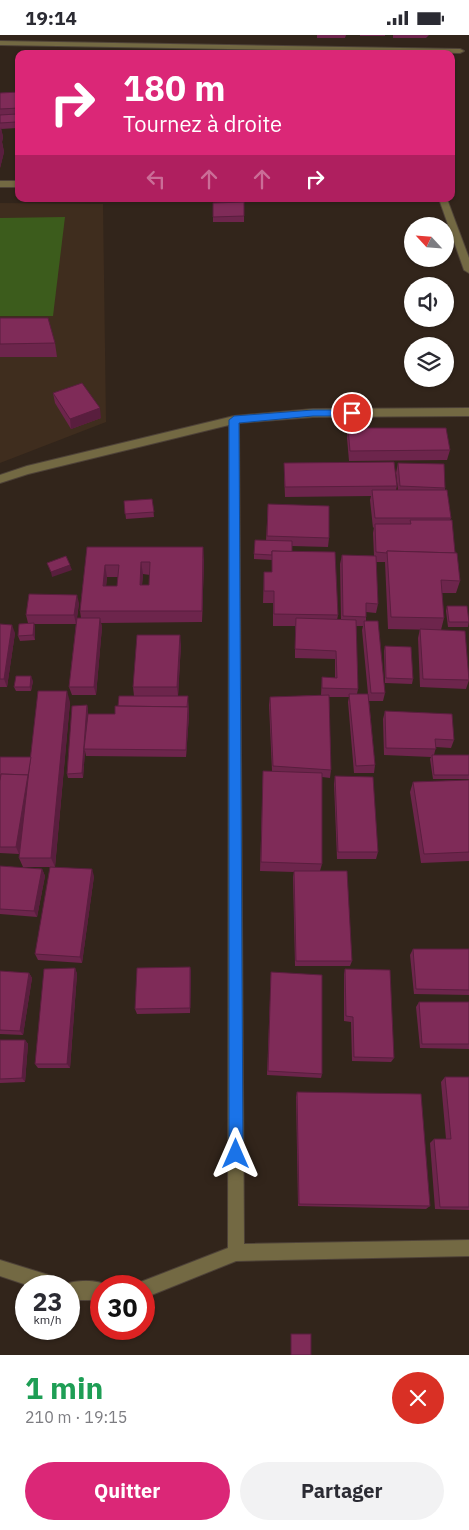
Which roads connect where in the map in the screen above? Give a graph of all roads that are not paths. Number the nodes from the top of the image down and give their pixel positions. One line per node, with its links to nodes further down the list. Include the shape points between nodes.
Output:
1 (0, 43): 3 (street)
2 (469, 45): 5 (street)
3 (402, 50)
4 (455, 51): 5 (street)
5 (460, 51): 6 (street)
6 (455, 56)
7 (0, 184): 8 (street)
8 (15, 184)
9 (444, 202): 10 (street)
10 (469, 270)
11 (469, 412): 12 (street, via 313,413)
12 (234, 420): 13 (street); 15 (street)
13 (0, 479)
14 (469, 1247): 15 (street)
15 (236, 1253): 18 (street)
16 (0, 1268): 17 (street)
17 (21, 1275)
18 (155, 1285)

